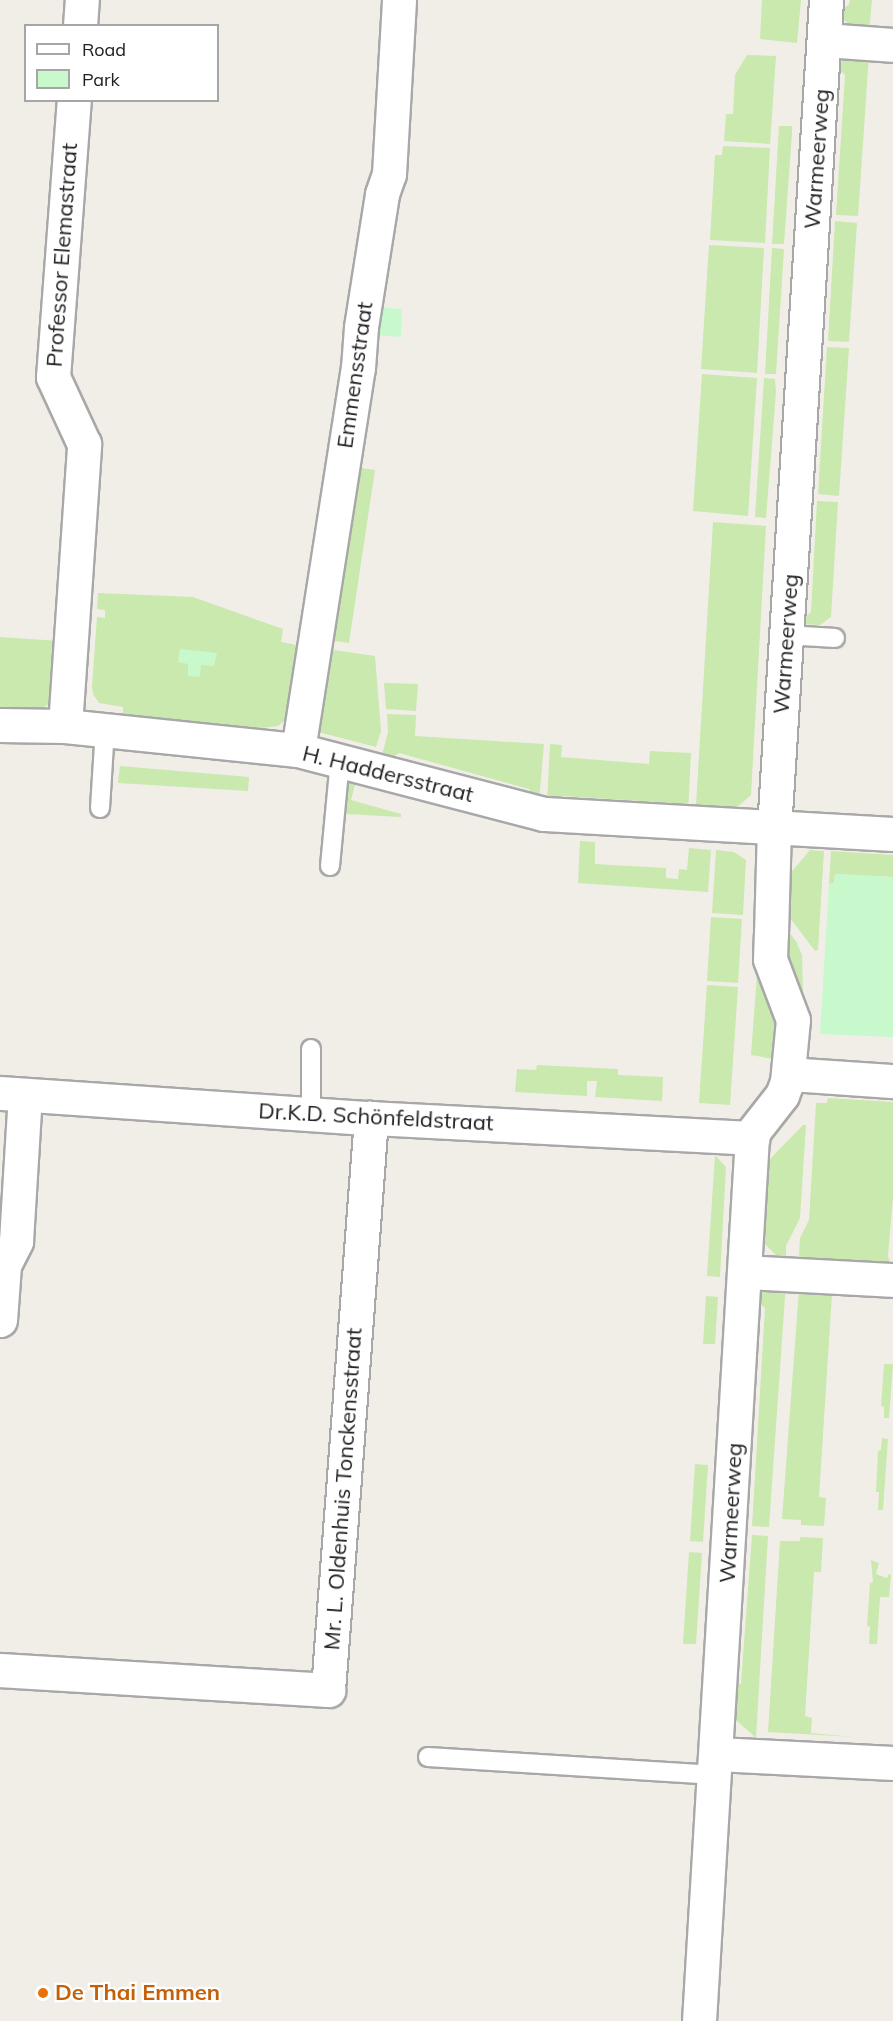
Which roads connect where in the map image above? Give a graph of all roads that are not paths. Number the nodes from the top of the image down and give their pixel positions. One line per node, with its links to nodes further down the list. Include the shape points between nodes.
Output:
1 (82, 0): 4 (street)
2 (399, 0): 13 (street, Emmensstraat, via 389,174 377,225)
3 (826, 0): 5 (street, Warmeerweg)
4 (80, 24)
5 (824, 40): 6 (street); 8 (street, Warmeerweg)
6 (893, 45)
7 (74, 102): 11 (street, Professor Elemastraat, via 53,377 84,444)
8 (787, 635): 9 (lane); 16 (street, Warmeerweg)
9 (835, 638)
10 (0, 724): 11 (street, H. Haddersstraat)
11 (64, 726): 12 (street, H. Haddersstraat)
12 (105, 729): 13 (street, H. Haddersstraat); 15 (lane)
13 (298, 750): 14 (street, H. Haddersstraat)
14 (340, 761): 16 (street, H. Haddersstraat, via 544,814); 18 (lane)
15 (100, 808)
16 (774, 829): 17 (street, H. Haddersstraat); 20 (street, Warmeerweg, via 770,959 793,1020)
17 (893, 834)
18 (330, 866)
19 (311, 1049): 23 (lane)
20 (789, 1074): 21 (street); 25 (street, Warmeerweg, via 782,1095 761,1118)
21 (893, 1081)
22 (12, 1094): 23 (street, Dr.K.D. Schönfeldstraat); 28 (street, via 16,1241 4,1265)
23 (311, 1114): 24 (street, Dr.K.D. Schönfeldstraat)
24 (371, 1118): 25 (street, Dr.K.D. Schönfeldstraat); 29 (street, Mr. L. Oldenhuis Tonckensstraat, via 328,1690)
25 (752, 1138): 26 (street, Warmeerweg)
26 (744, 1272): 27 (street); 32 (street, Warmeerweg)
27 (893, 1280)
28 (0, 1320)
29 (0, 1670)
30 (428, 1757): 32 (lane)
31 (893, 1762): 32 (street)
32 (716, 1765): 33 (street, Warmeerweg)
33 (699, 2021)

